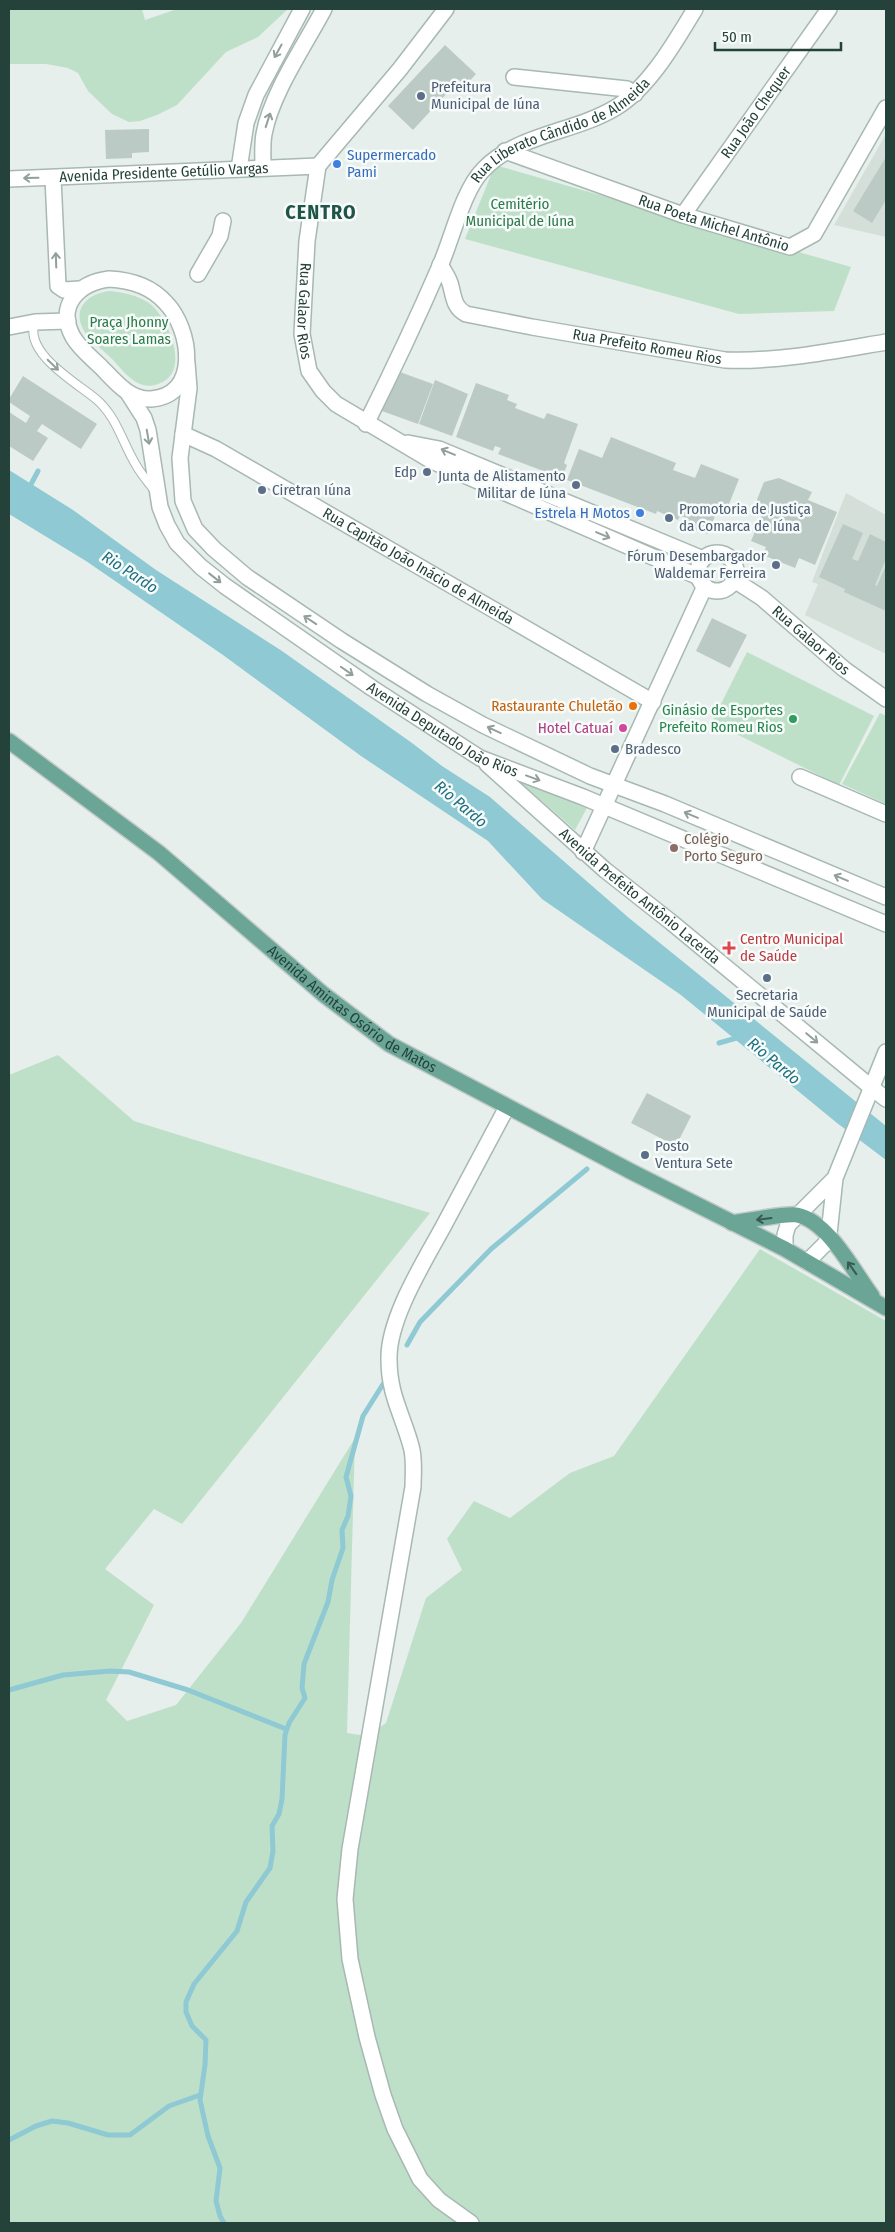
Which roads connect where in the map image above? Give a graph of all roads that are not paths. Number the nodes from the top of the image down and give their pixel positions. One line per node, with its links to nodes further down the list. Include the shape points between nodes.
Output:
1 (302, 9): 12 (street, one-way to 12, via 256,95 246,123)
2 (324, 9): 11 (street, one-way to 2, via 264,135 273,105)
3 (446, 9): 10 (street)
4 (695, 9): 7 (street, Rua Liberato Cândido de Almeida)
5 (829, 9): 15 (street, Rua João Chequer)
6 (514, 77): 7 (street, via 627,88)
7 (635, 94): 9 (street, Rua Liberato Cândido de Almeida, via 588,121)
8 (886, 108): 15 (street, Rua Poeta Michel Antônio, via 820,226 800,243 790,247)
9 (505, 151): 15 (street, Rua Poeta Michel Antônio); 17 (street, Rua Liberato Cândido de Almeida, via 474,180)
10 (318, 166): 11 (street, Avenida Presidente Getúlio Vargas); 26 (street, Rua Galaor Rios, via 305,263 302,334 305,357 309,371 323,391)
11 (263, 168): 12 (street, Avenida Presidente Getúlio Vargas)
12 (239, 169): 13 (street, Avenida Presidente Getúlio Vargas)
13 (53, 178): 14 (street, Avenida Presidente Getúlio Vargas, one-way to 14); 19 (street, one-way to 13, via 64,290 58,286)
14 (9, 179)
15 (683, 215)
16 (223, 221): 18 (street, via 220,236)
17 (440, 265): 23 (street, Rua Prefeito Romeu Rios, via 460,311 532,327 743,360 780,359); 26 (street, Rua Liberato Cândido de Almeida)
18 (198, 274)
19 (80, 289): 20 (street, via 71,302); 24 (street, via 108,279 134,282 156,294 176,310 185,337)
20 (68, 320): 21 (street); 25 (street, via 76,342)
21 (35, 322): 22 (street); 29 (lane, one-way to 29, via 34,335 43,355 52,366 108,410 135,464)
22 (9, 327)
23 (886, 342)
24 (187, 363): 25 (street, via 184,378 169,393 149,399); 27 (street, Avenida Deputado João Rios, via 189,388)
25 (128, 393): 29 (street, Avenida Deputado João Rios, one-way to 29, via 148,430)
26 (366, 424): 28 (street, Rua Galaor Rios)
27 (183, 434): 34 (street, Rua Capitão João Inácio de Almeida, via 225,454); 38 (street, Avenida Deputado João Rios, one-way to 27, via 542,754 427,694 274,596 226,560 195,529 186,512 181,484)
28 (399, 442): 30 (street, Rua Galaor Rios, one-way to 28, via 439,449); 32 (street, Rua Galaor Rios, one-way to 32, via 432,461)
29 (157, 494): 36 (street, Avenida Deputado João Rios, one-way to 36, via 167,526 177,543 201,567 271,619)
30 (703, 560): 31 (street, via 707,555 719,553 730,558 736,568); 32 (street, via 698,570)
31 (734, 580): 32 (street, Rua Galaor Rios, via 718,591); 33 (street, Rua Galaor Rios, via 762,598 863,684)
32 (702, 581): 34 (street)
33 (886, 699)
34 (653, 702): 38 (street)
35 (9, 741): 47 (main road, Avenida Amintas Osório de Matos, via 159,853 373,1033)
36 (480, 758): 39 (street, Avenida Deputado João Rios, one-way to 39); 41 (street, Avenida Prefeito Antônio Lacerda)
37 (800, 777): 40 (street)
38 (614, 784): 39 (street); 42 (street, Avenida Deputado João Rios, one-way to 38)
39 (605, 807): 41 (street); 43 (street, Avenida Deputado João Rios)
40 (886, 814)
41 (583, 852): 45 (street, Avenida Prefeito Antônio Lacerda, one-way to 45)
42 (886, 897)
43 (886, 924)
44 (886, 1052): 45 (street)
45 (872, 1088): 46 (street, Avenida Prefeito Antônio Lacerda); 48 (street)
46 (886, 1099)
47 (507, 1107): 50 (main road, Avenida Amintas Osório de Matos); 55 (street, via 417,1275 390,1341 390,1383 412,1448 413,1487 350,1849 345,1899 350,1959 367,2037 395,2129 420,2179 439,2200)
48 (837, 1175): 49 (street); 51 (street)
49 (797, 1215): 50 (main road, one-way to 50); 51 (main road); 52 (street, via 786,1230)
50 (732, 1223): 52 (main road, Avenida Amintas Osório de Matos)
51 (829, 1234): 53 (street, via 821,1249); 54 (main road, one-way to 51)
52 (785, 1249): 53 (main road, Avenida Amintas Osório de Matos)
53 (807, 1262): 54 (main road, Avenida Amintas Osório de Matos)
54 (881, 1305)
55 (471, 2223)

